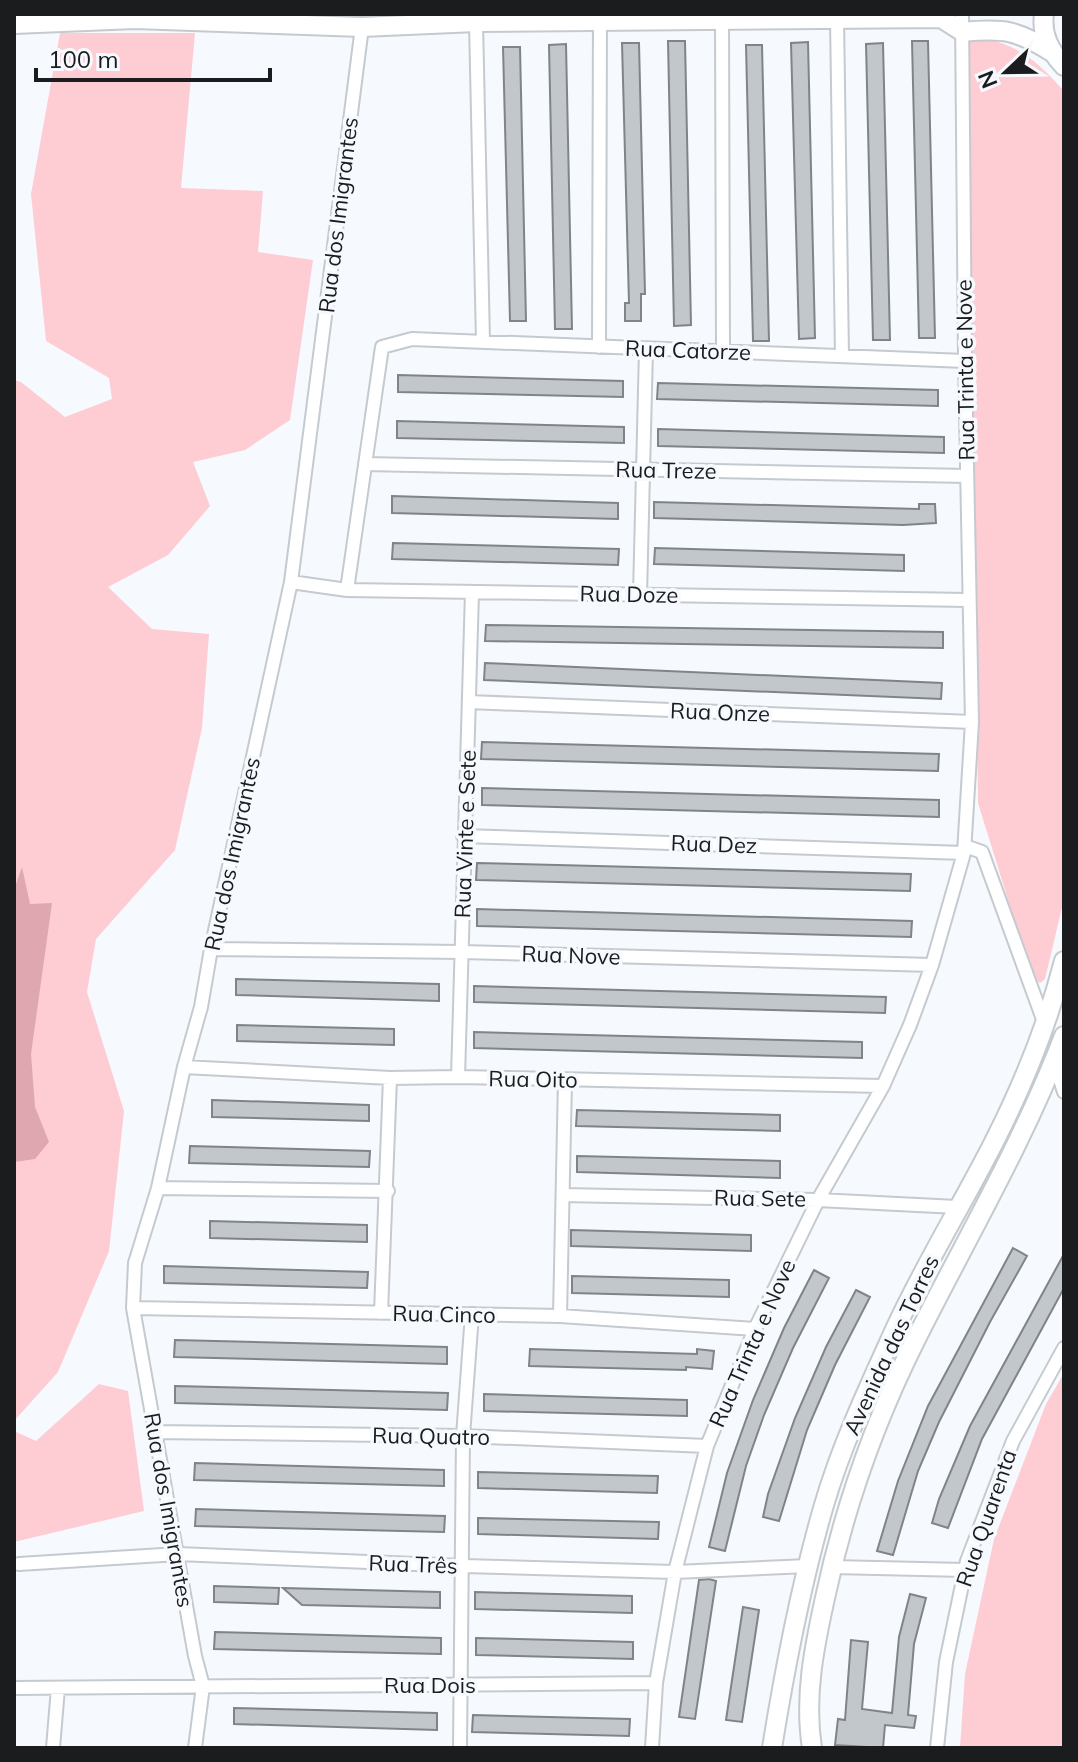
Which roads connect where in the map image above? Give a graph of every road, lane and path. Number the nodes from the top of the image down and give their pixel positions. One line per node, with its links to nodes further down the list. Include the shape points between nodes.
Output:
1 (1044, 14): 9 (main road, via 1045,37)
2 (600, 17): 4 (main road); 7 (main road); 11 (street)
3 (837, 18): 4 (main road); 5 (main road); 14 (street)
4 (722, 19): 13 (street)
5 (955, 19): 9 (main road, via 1000,28 1033,41); 15 (street, Rua Trinta e Nove)
6 (362, 21): 7 (main road); 8 (main road); 19 (street, Rua dos Imigrantes)
7 (476, 22): 10 (street)
8 (14, 24)
9 (1058, 59)
10 (483, 342): 11 (street, Rua Catorze); 16 (street, Rua Catorze, via 412,339 382,347)
11 (599, 347): 12 (street, Rua Catorze)
12 (646, 349): 13 (street, Rua Catorze); 17 (street)
13 (723, 352): 14 (street, Rua Catorze)
14 (842, 356): 15 (street, Rua Catorze)
15 (965, 361): 18 (street, Rua Trinta e Nove)
16 (365, 464): 17 (street, Rua Treze); 20 (street)
17 (644, 469): 18 (street, Rua Treze); 22 (street)
18 (967, 476): 23 (street, Rua Trinta e Nove)
19 (291, 582): 20 (street, Rua Doze); 28 (street, Rua dos Imigrantes)
20 (347, 590): 21 (street, Rua Doze)
21 (472, 592): 22 (street, Rua Doze); 24 (street, Rua Vinte e Sete)
22 (640, 595): 23 (street, Rua Doze)
23 (969, 600): 25 (street, Rua Trinta e Nove)
24 (469, 702): 25 (street, Rua Onze); 26 (street, Rua Vinte e Sete)
25 (972, 722): 27 (street, Rua Trinta e Nove)
26 (463, 836): 27 (street, Rua Dez); 29 (street, Rua Vinte e Sete)
27 (964, 849): 31 (street, Rua Trinta e Nove); 32 (street, via 982,852)
28 (211, 949): 29 (street, Rua Nove); 35 (street, Rua dos Imigrantes)
29 (462, 952): 31 (street, Rua Nove); 36 (street, Rua Vinte e Sete)
30 (1064, 961): 32 (main road, Avenida das Torres)
31 (932, 965): 39 (street, Rua Trinta e Nove)
32 (1044, 1022): 45 (main road, Avenida das Torres, via 994,1142)
33 (1064, 1036): 34 (main road, Avenida das Torres)
34 (1054, 1061): 40 (street); 59 (main road, Avenida das Torres, via 1015,1152 881,1416)
35 (184, 1067): 37 (street, Rua Oito); 41 (street, Rua dos Imigrantes)
36 (458, 1077): 37 (street, Rua Oito); 38 (street, Rua Oito)
37 (390, 1078): 42 (street)
38 (565, 1080): 39 (street, Rua Oito); 43 (street)
39 (883, 1086): 44 (street, Rua Trinta e Nove)
40 (1064, 1092)
41 (158, 1188): 42 (street); 46 (street, Rua dos Imigrantes, via 135,1263)
42 (388, 1191): 47 (street)
43 (563, 1195): 44 (street, Rua Sete); 49 (street)
44 (818, 1200): 45 (street, Rua Sete); 50 (street, Rua Trinta e Nove)
45 (957, 1207): 58 (main road, Avenida das Torres, via 854,1422)
46 (133, 1308): 47 (street, Rua Cinco); 52 (street, Rua dos Imigrantes)
47 (381, 1313): 48 (street, Rua Cinco)
48 (472, 1314): 49 (street, Rua Cinco); 53 (street)
49 (560, 1316): 50 (street, Rua Cinco)
50 (755, 1329): 54 (street, Rua Trinta e Nove)
51 (1064, 1348): 60 (street, Rua Quarenta, via 1013,1441)
52 (155, 1432): 53 (street, Rua Quatro); 55 (street, Rua dos Imigrantes)
53 (463, 1436): 54 (street, Rua Quatro); 57 (street)
54 (707, 1446): 61 (street, Rua Trinta e Nove)
55 (178, 1554): 56 (street, Rua Três); 57 (street, Rua Três); 63 (street, Rua dos Imigrantes)
56 (19, 1564)
57 (463, 1566): 61 (street, Rua Três); 64 (street)
58 (808, 1566): 61 (street, Rua Três); 71 (main road, Avenida das Torres)
59 (832, 1567): 60 (street); 72 (main road, Avenida das Torres, via 812,1657)
60 (965, 1570): 73 (street, Rua Quarenta, via 946,1662)
61 (675, 1572): 62 (street, Rua Trinta e Nove)
62 (656, 1683): 64 (street, Rua Dois); 70 (street, Rua Trinta e Nove)
63 (203, 1686): 64 (street, Rua Dois); 66 (street, Rua Dois); 68 (street)
64 (460, 1686): 69 (street)
65 (14, 1688): 66 (street, Rua Dois)
66 (58, 1688): 67 (street)
67 (53, 1748)
68 (195, 1748)
69 (460, 1748)
70 (652, 1748)
71 (772, 1748)
72 (812, 1748)
73 (937, 1748)

